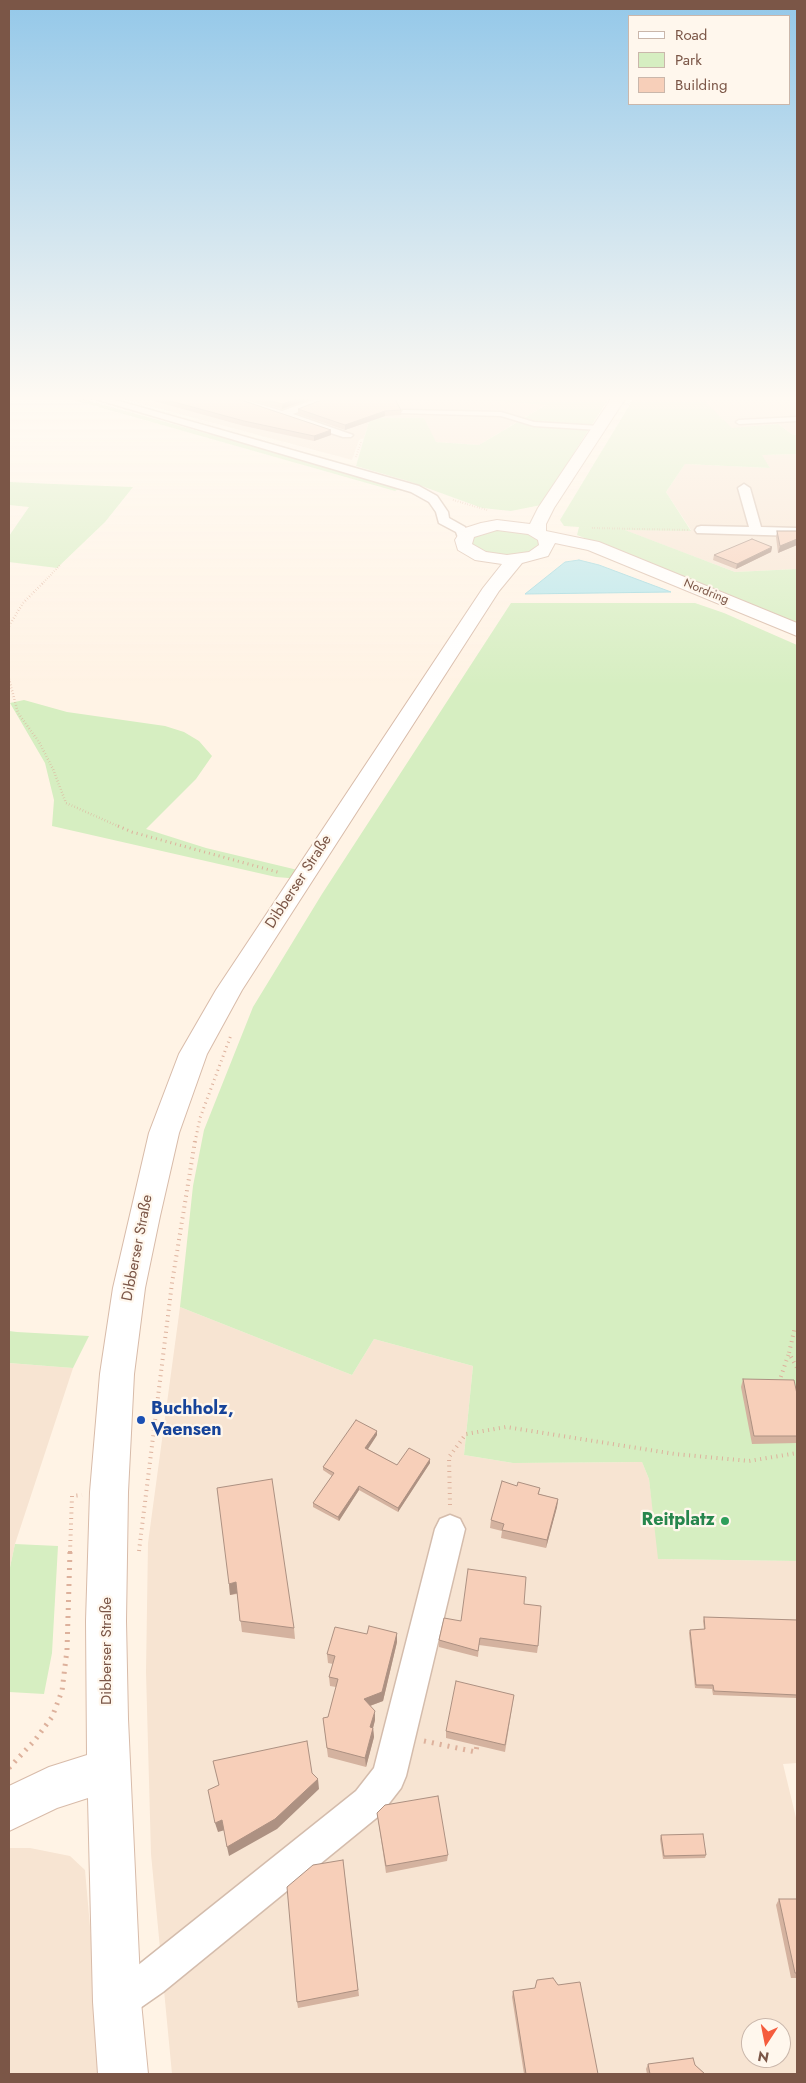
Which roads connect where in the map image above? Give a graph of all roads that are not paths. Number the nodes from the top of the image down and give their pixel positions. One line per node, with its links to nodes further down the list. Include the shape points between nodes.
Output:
1 (423, 493): 5 (street, via 434,499)
2 (556, 493): 4 (main road)
3 (745, 493): 9 (street)
4 (546, 508): 6 (main road, via 526,521); 12 (main road, via 538,524)
5 (442, 512): 7 (street, via 464,524); 11 (street, via 443,520 461,530)
6 (511, 525): 7 (main road); 12 (main road)
7 (487, 526): 11 (main road)
8 (701, 530): 9 (street)
9 (756, 531): 10 (street)
10 (797, 532)
11 (464, 536): 13 (main road, via 462,541 466,548)
12 (542, 540): 14 (main road, via 533,556); 16 (main road, Nordring, via 615,556)
13 (484, 557): 14 (main road); 15 (main road, via 493,565)
14 (516, 559): 15 (main road, Dibberser Straße)
15 (492, 588): 18 (main road, Dibberser Straße, via 229,990 193,1054 164,1133 129,1288 116,1383 106,1621)
16 (797, 630)
17 (450, 1528): 20 (street, via 389,1776 368,1803)
18 (109, 1769): 19 (main road, via 49,1789); 20 (main road, Dibberser Straße)
19 (9, 1808)
20 (117, 2002): 21 (main road, Dibberser Straße)
21 (123, 2074)

